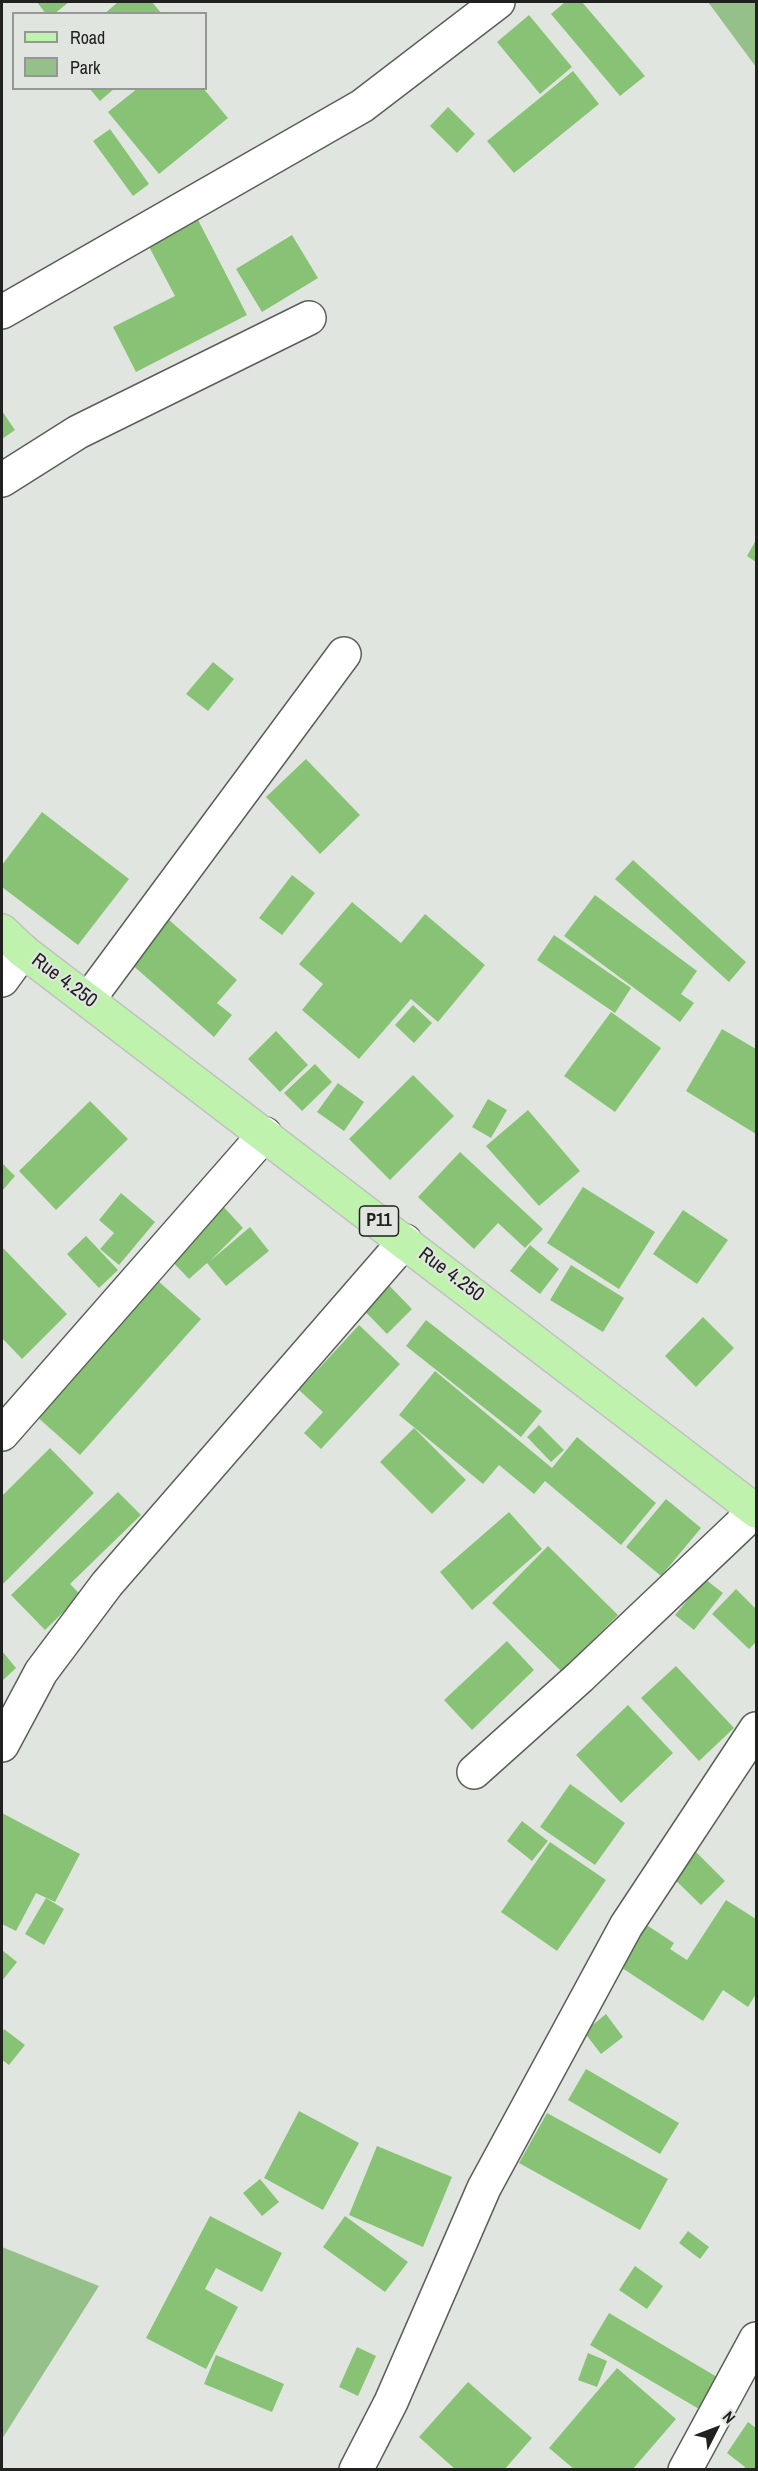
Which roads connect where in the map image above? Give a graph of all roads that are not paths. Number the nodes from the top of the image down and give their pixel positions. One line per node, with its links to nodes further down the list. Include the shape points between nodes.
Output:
1 (498, 2): 2 (street, via 362,106)
2 (2, 312)
3 (309, 318): 4 (street, via 78,432)
4 (2, 480)
5 (344, 654): 8 (street)
6 (12, 941): 7 (street); 8 (main road, Rue 4.250 / P11)
7 (2, 980)
8 (88, 1000): 9 (main road, Rue 4.250 / P11)
9 (265, 1134): 10 (main road, Rue 4.250 / P11); 11 (street)
10 (405, 1240): 12 (main road, Rue 4.250 / P11); 14 (street, via 107,1584 41,1672)
11 (2, 1434)
12 (756, 1510): 15 (street)
13 (756, 1729): 17 (street, via 626,1926 484,2188 391,2402)
14 (2, 1744)
15 (474, 1772)
16 (756, 2339): 18 (street)
17 (356, 2469)
18 (685, 2469)

